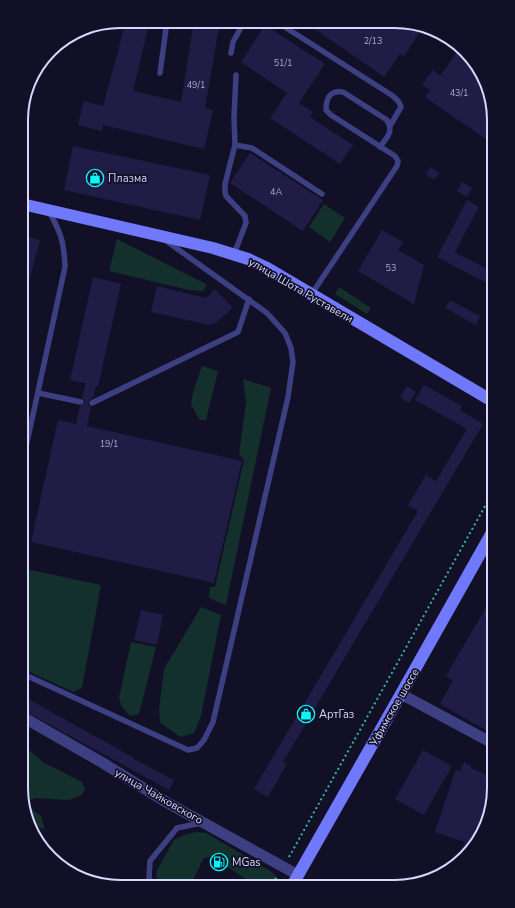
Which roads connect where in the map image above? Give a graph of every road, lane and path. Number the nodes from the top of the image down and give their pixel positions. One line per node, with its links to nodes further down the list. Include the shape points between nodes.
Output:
1 (166, 28): 5 (lane)
2 (241, 28): 4 (lane)
3 (286, 28): 7 (lane, via 400,102 401,107)
4 (231, 53)
5 (160, 73)
6 (236, 75): 8 (lane)
7 (390, 126): 9 (lane, via 390,133); 9 (lane, via 387,120 343,92 336,91 326,101 326,110 331,115)
8 (235, 145): 10 (lane, via 252,148); 14 (lane, via 225,192 245,216 246,222)
9 (380, 147): 15 (lane, via 395,156 397,166)
10 (322, 194)
11 (28, 205): 12 (street, улица Шота Руставели)
12 (47, 210): 13 (street, улица Шота Руставели); 17 (lane, via 62,237 65,267)
13 (157, 235): 14 (street, улица Шота Руставели); 16 (lane)
14 (234, 254): 15 (street, улица Шота Руставели, via 267,268)
15 (311, 296): 18 (street, улица Шота Руставели)
16 (249, 299): 20 (lane, via 238,332); 24 (lane, via 285,332 293,362 288,397 213,722 204,740 197,748 188,750)
17 (38, 393): 19 (lane); 21 (lane)
18 (487, 398)
19 (81, 402)
20 (92, 403)
21 (28, 438)
22 (487, 503): 29 (path)
23 (487, 541): 25 (street, Уфимское шоссе)
24 (28, 675)
25 (401, 694): 27 (street); 30 (street, Уфимское шоссе)
26 (28, 720): 28 (street, улица Чайковского)
27 (487, 740)
28 (204, 822): 29 (street, улица Чайковского); 31 (lane, via 177,828 150,861)
29 (283, 867): 30 (street, улица Чайковского); 32 (path)
30 (295, 879)
31 (150, 880)
32 (275, 880)

